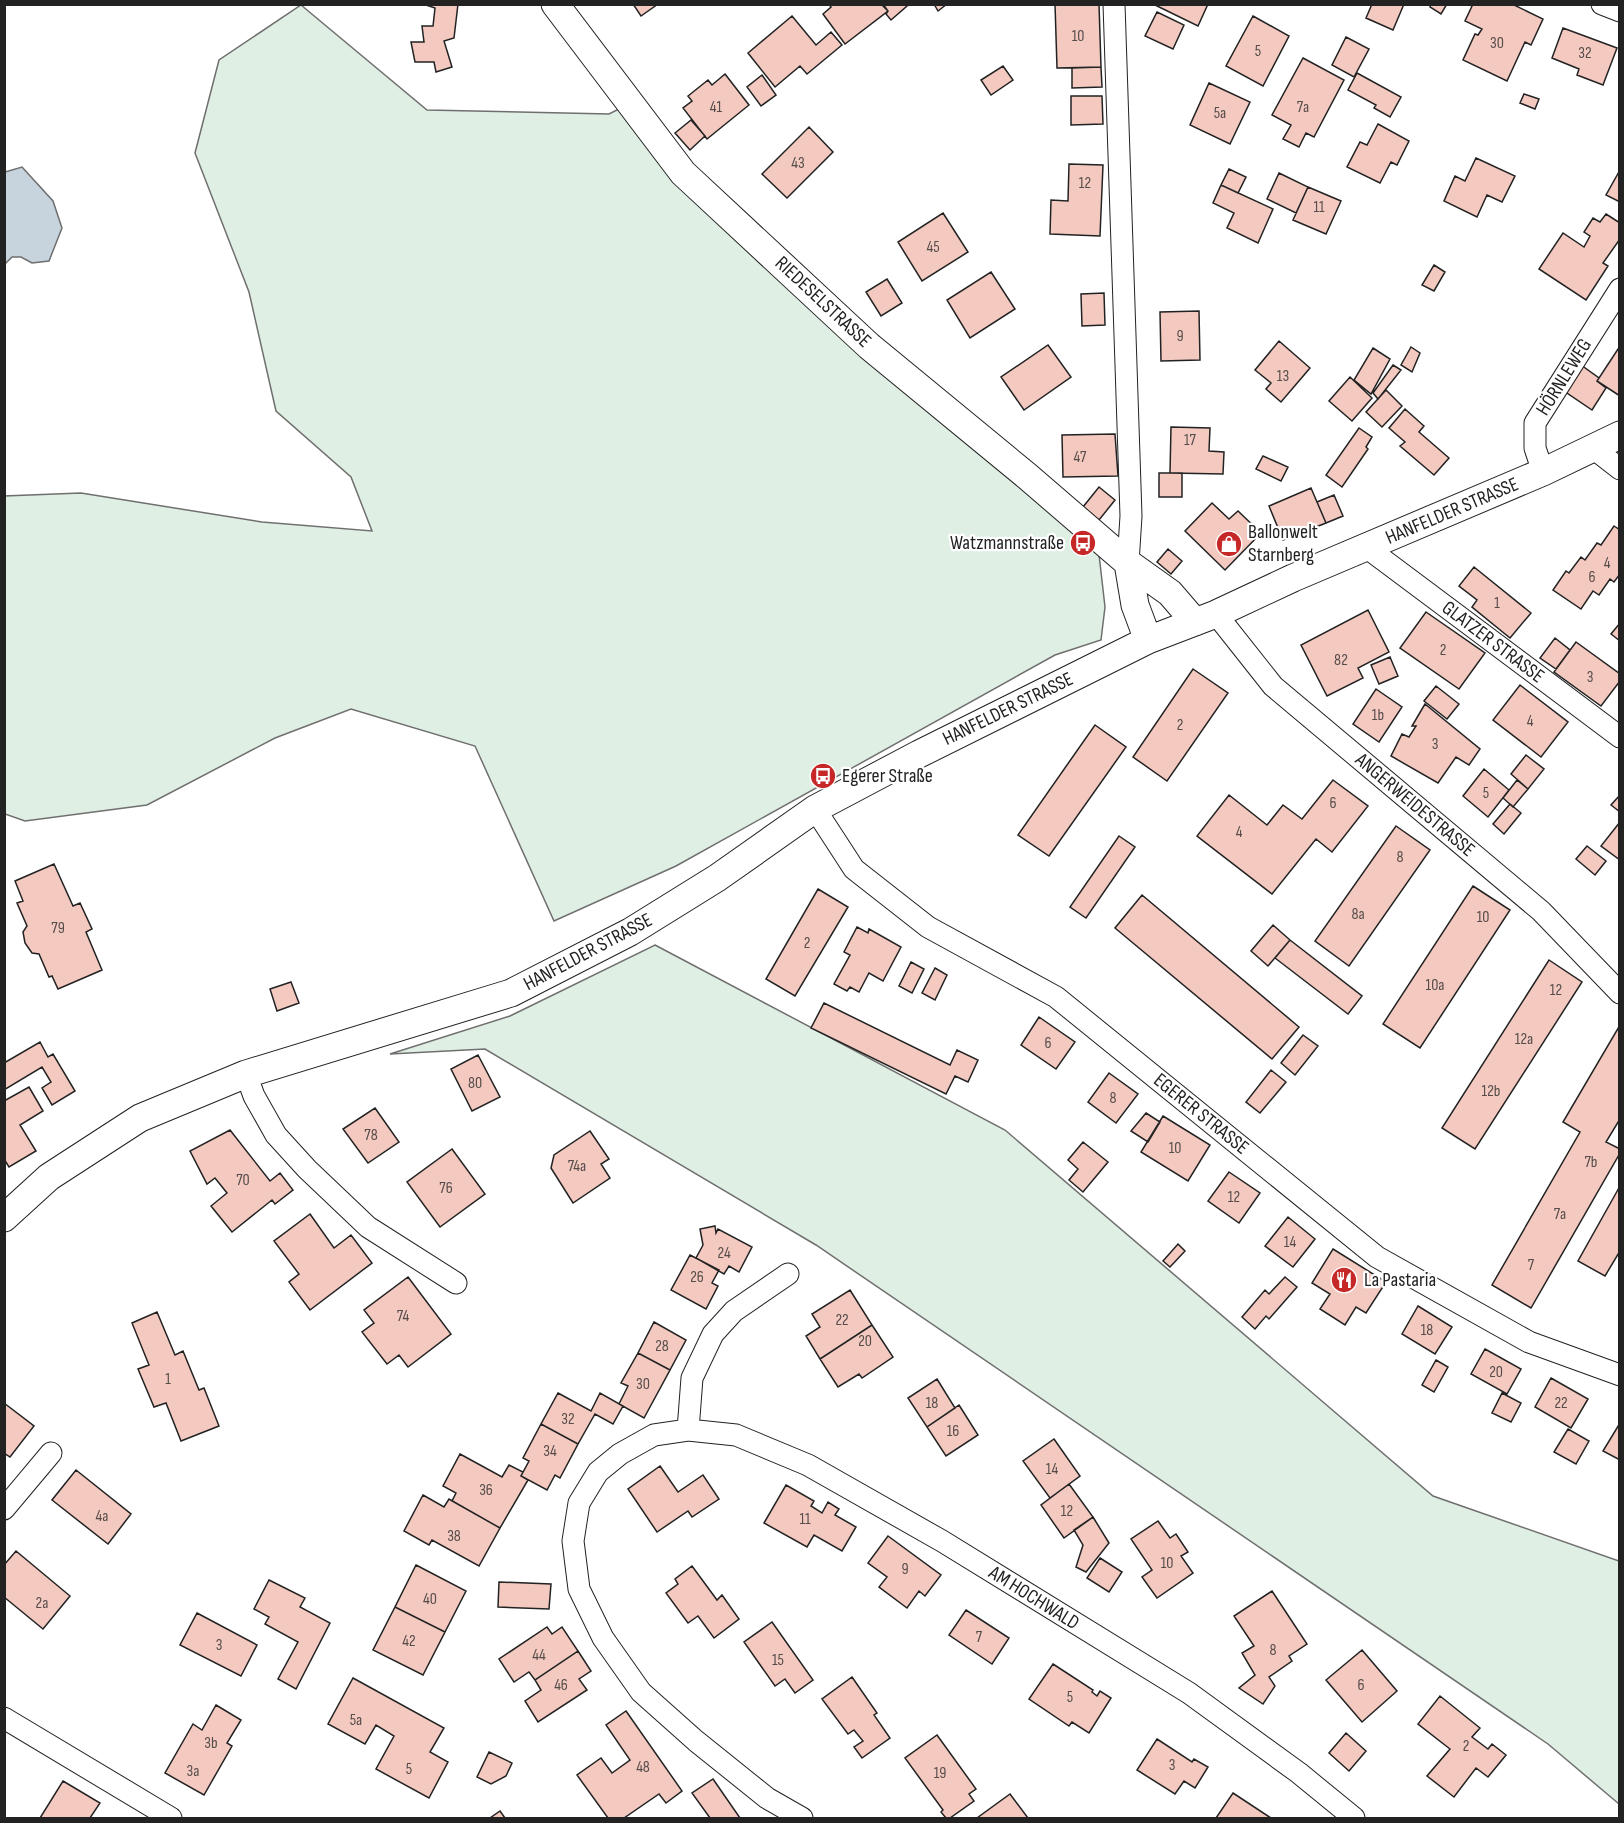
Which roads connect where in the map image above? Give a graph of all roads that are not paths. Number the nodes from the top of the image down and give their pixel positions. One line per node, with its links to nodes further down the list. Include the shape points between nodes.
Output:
1 (555, 4): 11 (street, RIEDESELSTRASSE, via 683,173 869,346)
2 (1114, 4): 11 (street, via 1131,516)
3 (1602, 4): 4 (street)
4 (1620, 11)
5 (1620, 289): 9 (street, HÖRNLEWEG, via 1535,423 1535,448)
6 (1620, 435): 7 (street, HANFELDER STRASSE)
7 (1593, 448): 8 (street); 9 (street, HANFELDER STRASSE)
8 (1620, 470)
9 (1543, 472): 10 (street, HANFELDER STRASSE)
10 (1366, 547): 12 (street, HANFELDER STRASSE); 14 (street, GLATZER STRASSE)
11 (1128, 563): 12 (street, RIEDESELSTRASSE); 13 (street, via 1135,605)
12 (1205, 618): 13 (street, HANFELDER STRASSE); 16 (street, ANGERWEIDESTRASSE, via 1273,686 1541,911)
13 (1148, 640): 15 (street, HANFELDER STRASSE)
14 (1620, 737)
15 (815, 809): 17 (street, HANFELDER STRASSE, via 717,878 630,932 511,993); 21 (street, EGERER STRASSE, via 854,869 928,927 1056,997 1377,1257 1529,1342)
16 (1620, 993)
17 (246, 1074): 18 (street, HANFELDER STRASSE, via 140,1118 49,1177); 20 (street, via 276,1134 307,1169 368,1227)
18 (4, 1218)
19 (788, 1274): 22 (street, via 734,1311 713,1334 692,1378)
20 (456, 1283)
21 (1620, 1375)
22 (688, 1430): 27 (street, AM HOCHWALD, via 654,1435 598,1472 579,1503 573,1541 579,1589 603,1638 640,1692 767,1798); 28 (street, AM HOCHWALD, via 736,1435 808,1465 942,1541 1189,1693)
23 (51, 1453): 24 (street)
24 (4, 1509)
25 (4, 1718): 26 (street)
26 (171, 1818)
27 (802, 1818)
28 (1354, 1818)

